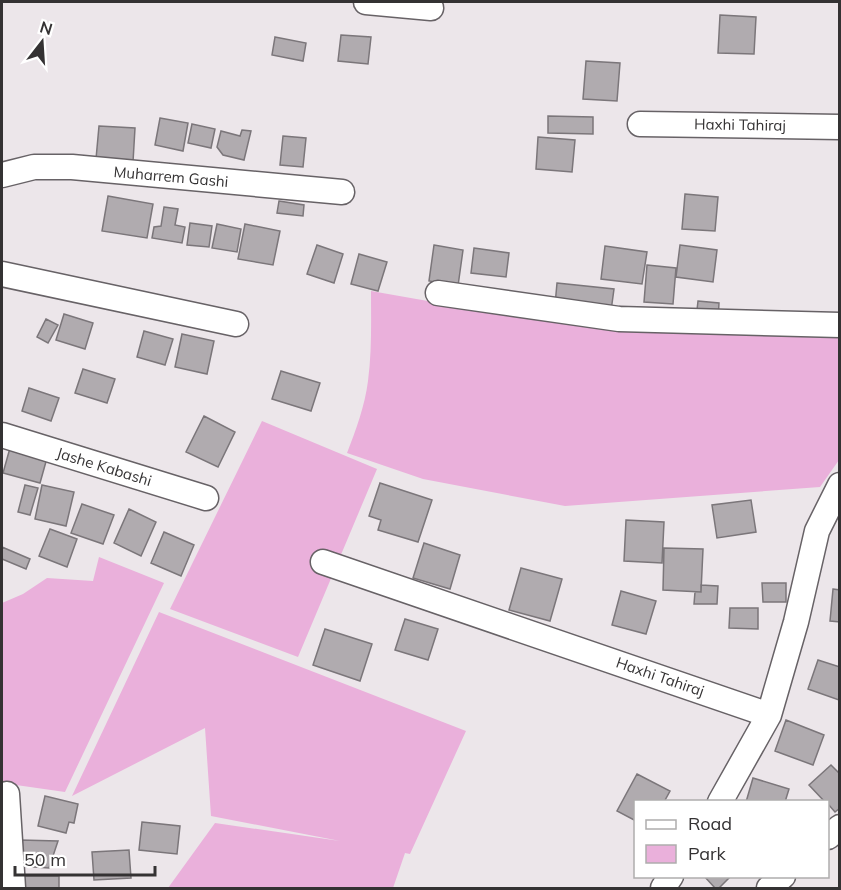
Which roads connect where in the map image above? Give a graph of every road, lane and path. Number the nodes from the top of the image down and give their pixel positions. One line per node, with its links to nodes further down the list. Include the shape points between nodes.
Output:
1 (366, 2): 2 (street)
2 (431, 8)
3 (640, 124): 4 (street, Haxhi Tahiraj)
4 (840, 127)
5 (2, 175): 6 (street, Muharrem Gashi, via 34,167 72,167)
6 (342, 192)
7 (2, 274): 9 (street)
8 (438, 293): 10 (street, via 619,319)
9 (236, 324)
10 (840, 325)
11 (2, 435): 13 (street, Jashe Kabashi)
12 (840, 485): 15 (street, via 817,531)
13 (206, 498)
14 (323, 562): 15 (street, Haxhi Tahiraj)
15 (769, 715): 17 (street)
16 (7, 794): 19 (street)
17 (721, 800)
18 (781, 878): 20 (street)
19 (13, 888)
20 (769, 888)

